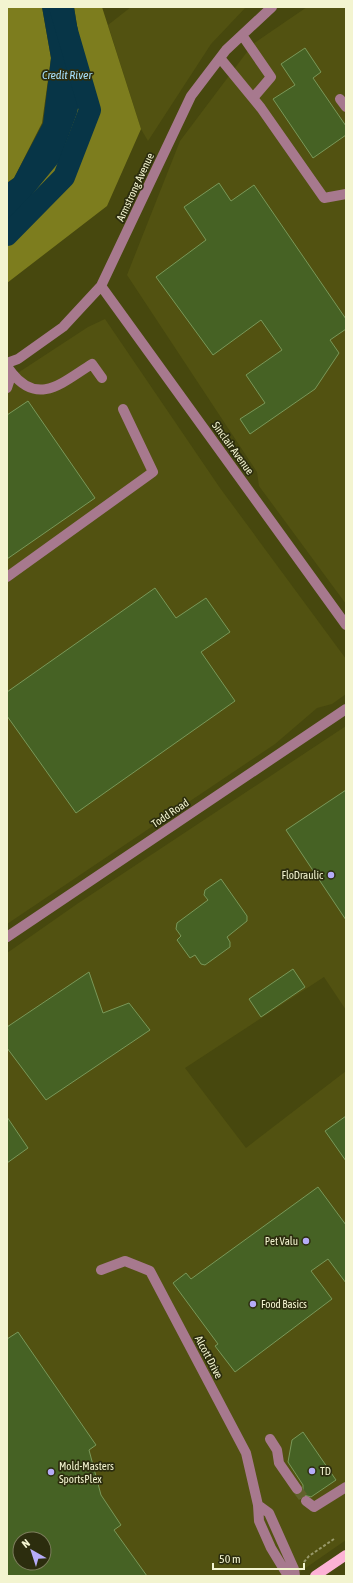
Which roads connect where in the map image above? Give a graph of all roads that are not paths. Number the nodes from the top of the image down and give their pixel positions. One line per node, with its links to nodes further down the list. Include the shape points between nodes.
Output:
1 (272, 7): 2 (street, Armstrong Avenue)
2 (242, 35): 3 (street, Armstrong Avenue); 4 (street, via 271,76)
3 (220, 58): 4 (street); 6 (street, Armstrong Avenue, via 191,96)
4 (253, 98): 5 (street, via 324,198)
5 (346, 194)
6 (101, 286): 7 (street, Armstrong Avenue, via 63,327); 12 (street, Sinclair Avenue)
7 (9, 367): 8 (street, via 23,385 39,390 54,388 92,364); 9 (street)
8 (102, 378)
9 (7, 388)
10 (123, 409): 11 (street, via 153,472)
11 (7, 577)
12 (346, 625)
13 (346, 709): 14 (street, Todd Road)
14 (7, 937)
15 (101, 1270): 21 (street, Alcott Drive, via 125,1262 150,1271 246,1453 258,1505 259,1521 271,1548)
16 (270, 1438): 18 (street, via 277,1450 279,1463)
17 (346, 1488): 19 (street, via 314,1508)
18 (297, 1489)
19 (306, 1500)
20 (346, 1555): 22 (main road)
21 (292, 1574)
22 (315, 1576)

